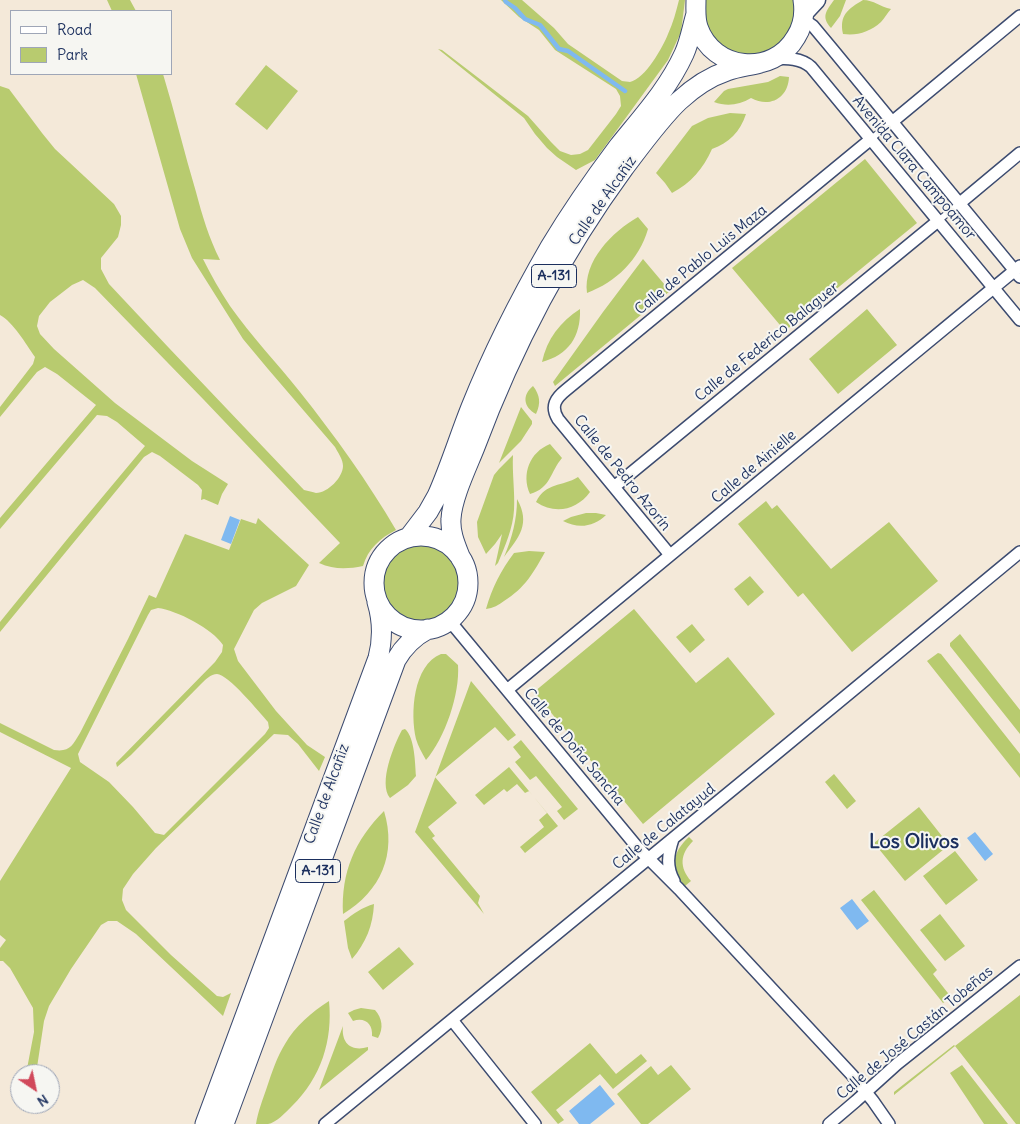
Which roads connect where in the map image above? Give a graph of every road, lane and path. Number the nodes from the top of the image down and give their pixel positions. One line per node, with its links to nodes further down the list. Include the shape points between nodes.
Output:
1 (696, 7): 4 (main road, A-131, via 703,38 722,57 747,64); 15 (main road, Calle de Alcañiz / A-131, via 690,39 670,79 583,196 526,290 482,380 437,496)
2 (807, 7): 4 (main road, A-131, via 793,43); 5 (street, Avenida Clara Campoamor, via 812,26)
3 (1020, 16): 5 (street)
4 (766, 61): 6 (street, Avenida Clara Campoamor, via 798,60 808,64); 18 (main road, Calle de Alcañiz / A-131, via 714,76 677,102 581,230 511,360 454,504 451,529)
5 (892, 122): 6 (lane); 8 (street, Avenida Clara Campoamor)
6 (871, 139): 9 (street, Avenida Clara Campoamor); 13 (street, Calle de Pablo Luis Maza, via 566,390)
7 (1020, 153): 8 (street)
8 (960, 203): 9 (lane); 10 (street, Avenida Clara Campoamor)
9 (938, 221): 11 (street, Avenida Clara Campoamor); 14 (street, Calle de Federico Balaguer)
10 (1018, 271): 11 (street, Calle de Ainielle)
11 (994, 288): 12 (street, Avenida Clara Campoamor); 17 (street, Calle de Ainielle)
12 (1020, 320)
13 (554, 407): 14 (street, Calle de Pedro Azorín, via 555,414)
14 (614, 487): 17 (street, Calle de Pedro Azorín)
15 (409, 537): 18 (main road, A-131, via 426,536 443,541); 19 (main road, A-131, via 396,542 378,563 373,582)
16 (1020, 552): 23 (street, Calle de Calatayud)
17 (670, 555): 22 (street, Calle de Ainielle)
18 (461, 559): 20 (main road, A-131, via 466,568 468,587 462,606)
19 (377, 602): 21 (main road, A-131, via 382,611 398,624 418,630); 29 (main road, Calle de Alcañiz / A-131, via 382,636 378,658)
20 (449, 620): 21 (main road, A-131); 22 (street, Calle de Doña Sancha)
21 (428, 629): 32 (main road, Calle de Alcañiz / A-131, via 406,645 396,660)
22 (507, 690): 24 (street, Calle de Doña Sancha)
23 (674, 838): 24 (street, Calle de Calatayud); 25 (street, Calle de Doña Sancha, via 668,864)
24 (649, 859): 25 (street, Calle de Doña Sancha); 27 (street, Calle de Calatayud)
25 (679, 889): 28 (street, Calle de Doña Sancha)
26 (1020, 966): 28 (street, Calle de José Castán Tobeñas)
27 (452, 1020): 33 (street, Calle de Calatayud); 34 (street)
28 (866, 1092): 35 (street, Calle de José Castán Tobeñas); 36 (street, Calle de Doña Sancha)
29 (217, 1093): 30 (main road); 31 (main road, Calle de Alcañiz / A-131)
30 (195, 1124)
31 (206, 1124)
32 (224, 1124)
33 (325, 1124)
34 (534, 1124)
35 (829, 1124)
36 (889, 1124)

